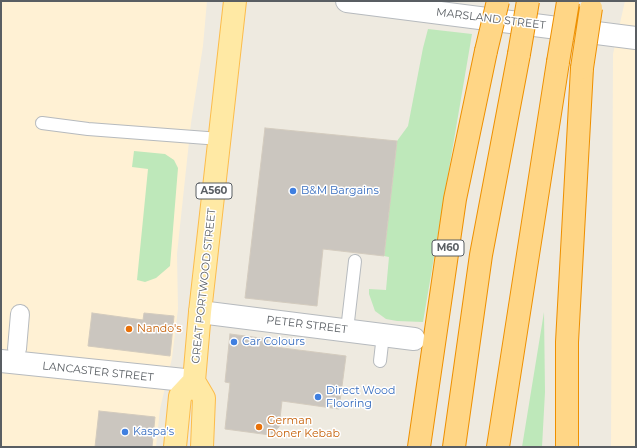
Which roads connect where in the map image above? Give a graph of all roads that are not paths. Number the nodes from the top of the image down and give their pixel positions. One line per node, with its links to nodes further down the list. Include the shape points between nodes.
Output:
1 (235, 1): 9 (main road, GREAT PORTWOOD STREET / A560)
2 (347, 1): 7 (street, MARSLAND STREET)
3 (498, 1): 21 (highway, M60, bridge, via 455,199)
4 (528, 1): 22 (highway, M60, bridge, via 481,255)
5 (568, 2): 23 (highway, bridge)
6 (592, 4): 24 (highway, bridge, via 582,68 567,342)
7 (636, 38)
8 (42, 123): 9 (lane)
9 (220, 139): 11 (main road, GREAT PORTWOOD STREET / A560)
10 (355, 261): 13 (lane)
11 (200, 312): 13 (street, PETER STREET); 18 (main road, GREAT PORTWOOD STREET / A560)
12 (20, 314): 16 (street)
13 (347, 330): 14 (street, PETER STREET)
14 (383, 335): 15 (street, PETER STREET); 17 (lane)
15 (414, 339)
16 (9, 355): 18 (street, LANCASTER STREET)
17 (380, 361)
18 (194, 381): 19 (main road, via 180,396); 20 (main road, via 204,398)
19 (175, 447)
20 (202, 447)
21 (418, 447)
22 (454, 447)
23 (498, 447)
24 (566, 447)

